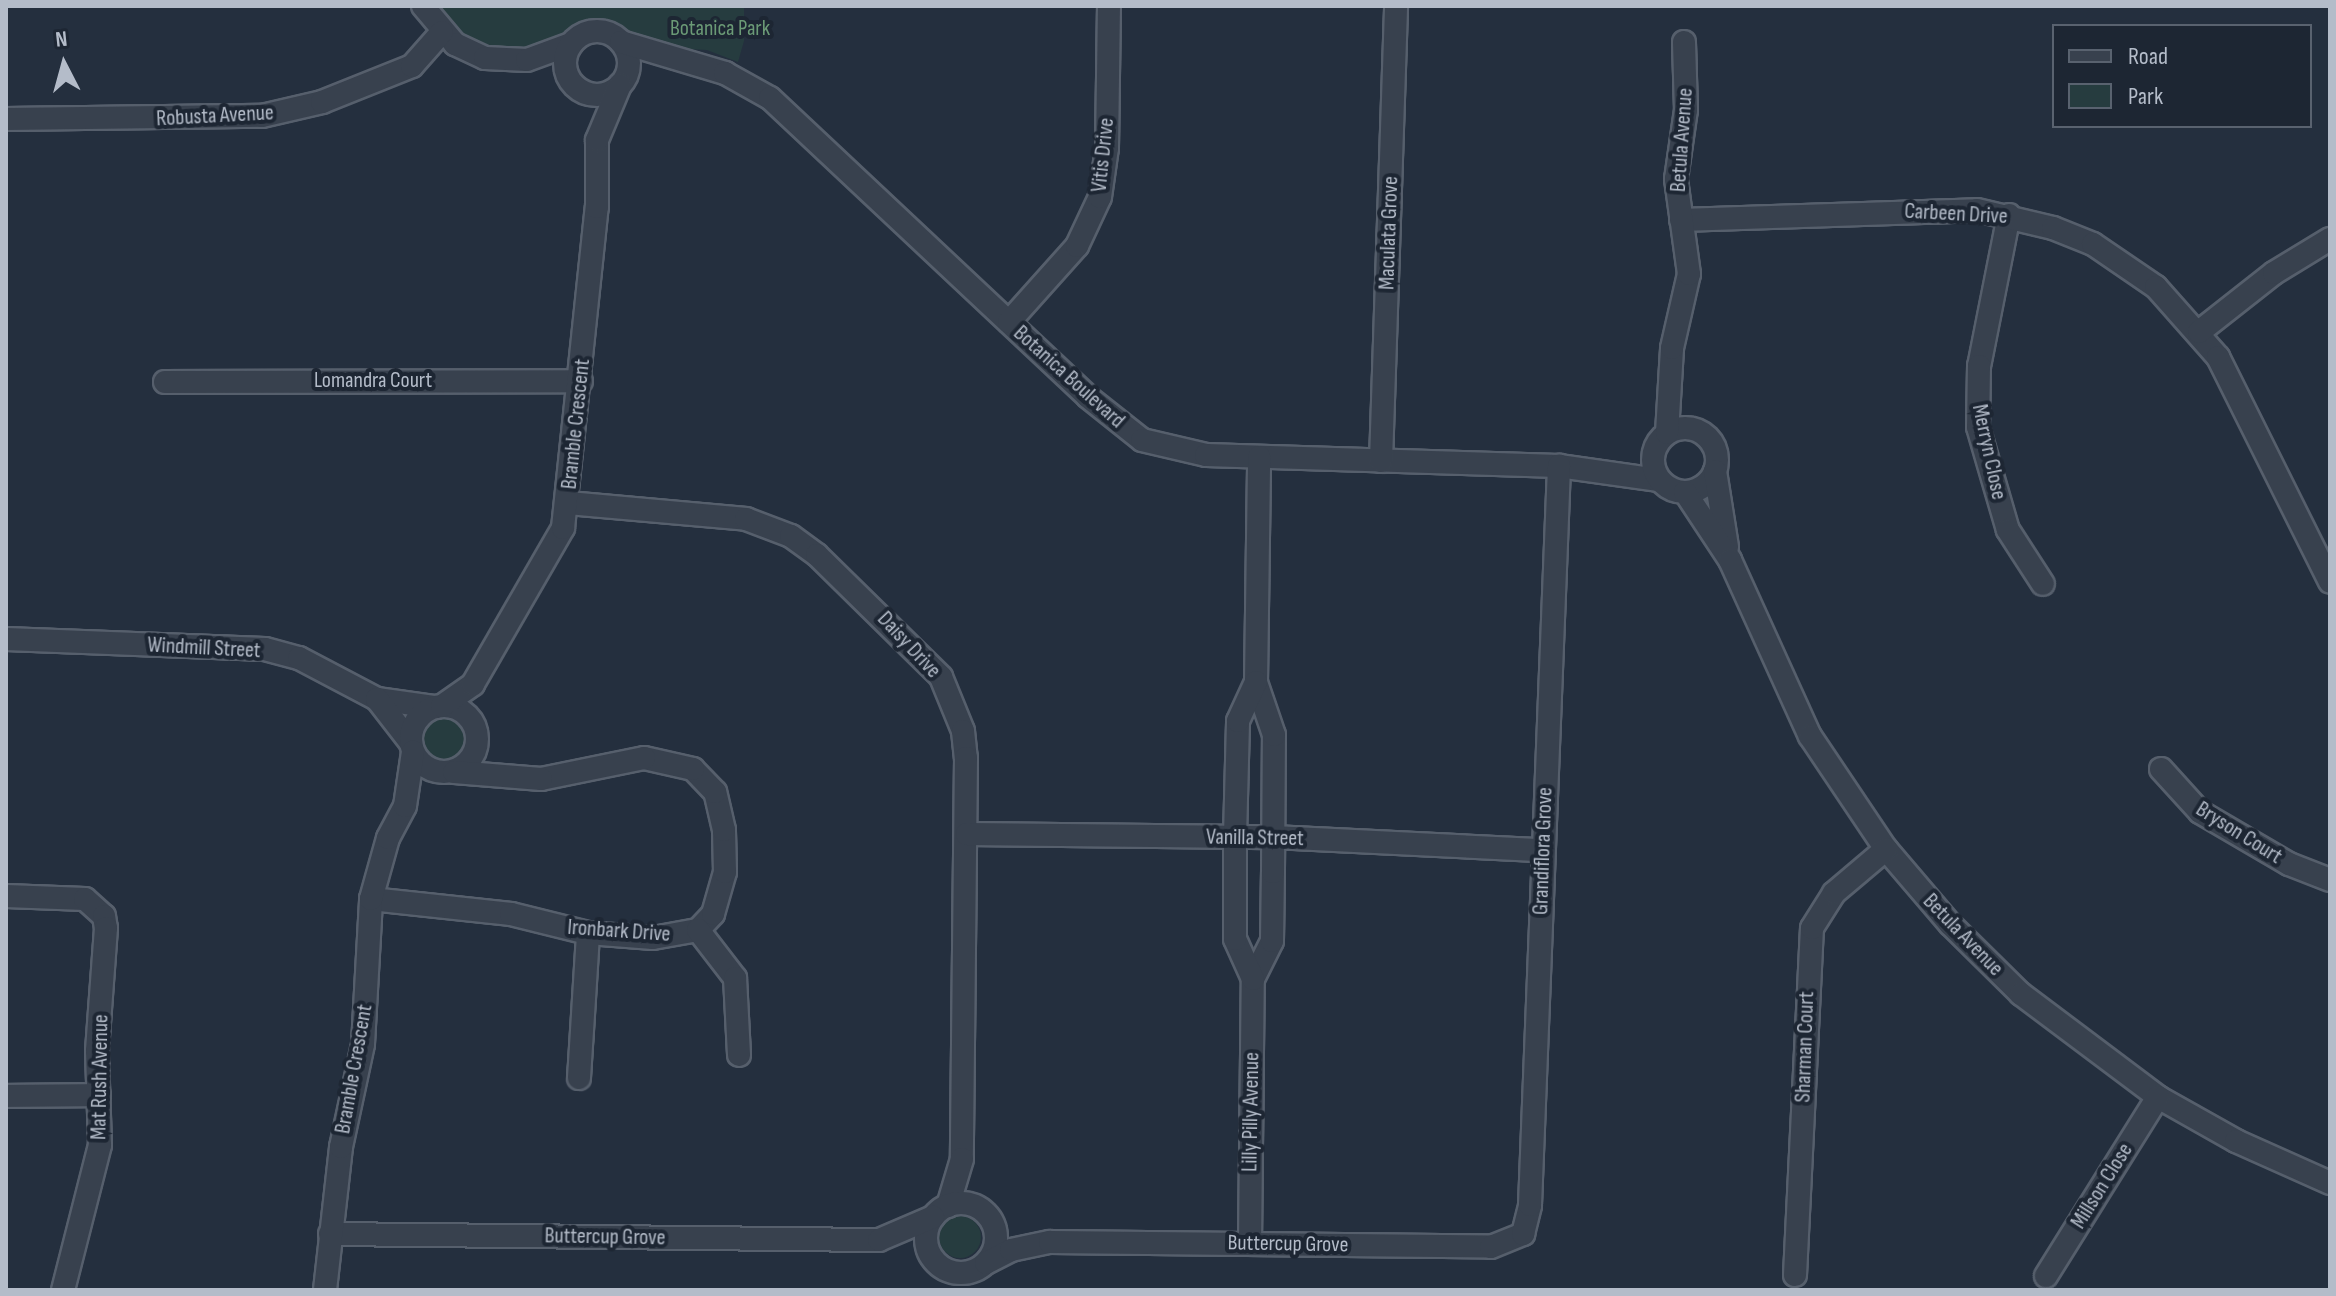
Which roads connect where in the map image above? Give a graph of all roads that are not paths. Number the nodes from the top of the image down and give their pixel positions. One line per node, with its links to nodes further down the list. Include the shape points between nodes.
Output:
1 (423, 6): 4 (street)
2 (1109, 6): 17 (street, Vitis Drive, via 1107,148 1100,197 1077,246)
3 (1396, 6): 26 (street, Maculata Grove)
4 (442, 32): 8 (street, via 485,58); 12 (street, Robusta Avenue, via 412,66 322,102 262,116)
5 (621, 42): 7 (street, via 596,32); 9 (street, Botanica Boulevard); 11 (street, via 628,59)
6 (1684, 42): 15 (street, Betula Avenue, via 1686,110 1676,179)
7 (571, 44): 8 (street); 10 (street, via 565,59)
8 (527, 60): 10 (street)
9 (672, 60): 11 (street); 17 (street, Botanica Boulevard, via 725,73 770,98)
10 (571, 81): 11 (street, via 603,95); 13 (street, Bramble Crescent)
11 (623, 82): 13 (street, Bramble Crescent)
12 (8, 120)
13 (597, 140): 20 (street, Bramble Crescent, via 597,207)
14 (2009, 215): 15 (street, Carbeen Drive, via 1947,209); 18 (street, Carbeen Drive, via 2093,244 2127,265); 34 (street, Merryn Close, via 1979,366 1978,427 2008,530)
15 (1681, 220): 19 (street, Betula Avenue, via 1689,274 1672,348)
16 (2330, 239): 18 (street, via 2274,273)
17 (1009, 322): 25 (street, Botanica Boulevard, via 1104,412 1142,440 1181,453)
18 (2199, 332): 33 (street, Carbeen Drive, via 2234,386)
19 (1672, 379): 22 (street, Betula Avenue); 23 (street, Betula Avenue)
20 (581, 381): 21 (street, Lomandra Court); 31 (street, Bramble Crescent)
21 (165, 382)
22 (1694, 429): 23 (street); 28 (street, via 1714,445)
23 (1667, 433): 24 (street)
24 (1653, 454): 27 (street, Botanica Boulevard); 29 (street)
25 (1259, 457): 26 (street, Botanica Boulevard); 36 (street, Lilly Pilly Avenue)
26 (1381, 461): 27 (street, Botanica Boulevard)
27 (1559, 466): 29 (street, Botanica Boulevard); 50 (street, Grandiflora Grove)
28 (1715, 471): 30 (street, via 1704,486); 32 (street, Betula Avenue)
29 (1659, 480): 30 (street)
30 (1685, 492): 32 (street, Betula Avenue)
31 (568, 503): 37 (street, Bramble Crescent, via 554,549); 46 (street, Daisy Drive, via 746,519 791,536 817,555 941,677 963,731)
32 (1730, 560): 49 (street, Betula Avenue, via 1810,736)
33 (2327, 569)
34 (2043, 584)
35 (11, 643): 38 (street, Windmill Street, via 265,649 299,658)
36 (1256, 682): 47 (street, Lilly Pilly Avenue, via 1236,732); 48 (street, Lilly Pilly Avenue, via 1274,735)
37 (473, 684): 39 (street, Bramble Crescent); 40 (street)
38 (377, 699): 39 (street, Windmill Street); 41 (street, Windmill Street)
39 (438, 707): 40 (street, via 463,712); 41 (street, via 419,717)
40 (477, 733): 43 (street, via 472,759); 44 (street)
41 (412, 748): 43 (street, via 425,767); 45 (street, Bramble Crescent)
42 (2161, 769): 51 (street, Bryson Court, via 2200,812 2289,864)
43 (449, 772): 44 (street, Ironbark Drive); 45 (street, Bramble Crescent)
44 (514, 776): 54 (street, Ironbark Drive, via 558,777 644,758 680,762 706,779 720,809 725,872 713,914)
45 (405, 806): 53 (street, Bramble Crescent, via 388,838)
46 (967, 834): 47 (street, Vanilla Street); 62 (street, Daisy Drive)
47 (1235, 837): 48 (street, Vanilla Street); 56 (street, Lilly Pilly Avenue, via 1235,939)
48 (1273, 837): 50 (street, Vanilla Street); 56 (street, Lilly Pilly Avenue, via 1272,941)
49 (1886, 849): 61 (street, Betula Avenue, via 2021,994); 73 (street, Sharman Court, via 1834,893 1812,928)
50 (1542, 850): 67 (street, Grandiflora Grove, via 1530,1205)
51 (2330, 880)
52 (6, 896): 59 (street, Mat Rush Avenue, via 73,896 104,916 108,943 97,1029)
53 (371, 899): 55 (street, Ironbark Drive, via 511,914); 66 (street, Bramble Crescent, via 363,1044 341,1147)
54 (698, 930): 55 (street, Ironbark Drive, via 671,937); 57 (street, via 735,978)
55 (588, 933): 58 (street)
56 (1253, 979): 70 (street, Lilly Pilly Avenue)
57 (739, 1055)
58 (579, 1078)
59 (99, 1095): 60 (street); 75 (street, Mat Rush Avenue, via 100,1145)
60 (6, 1096)
61 (2158, 1097): 63 (street, Betula Avenue, via 2236,1141); 74 (street, Millson Close)
62 (962, 1159): 64 (street, Daisy Drive); 65 (street, Daisy Drive)
63 (2330, 1183)
64 (940, 1212): 65 (street); 68 (street, Buttercup Grove); 71 (street, via 926,1240)
65 (983, 1213): 69 (street, Buttercup Grove); 72 (street, via 995,1245)
66 (330, 1234): 68 (street, Buttercup Grove); 76 (street, Bramble Crescent)
67 (1523, 1234): 70 (street, Buttercup Grove, via 1491,1247)
68 (879, 1240): 71 (street, Buttercup Grove)
69 (1050, 1242): 70 (street, Buttercup Grove); 72 (street, Buttercup Grove, via 1011,1250)
70 (1250, 1244)
71 (935, 1262): 72 (street, via 966,1273)
72 (986, 1263)
73 (1795, 1275)
74 (2046, 1276)
75 (63, 1290)
76 (325, 1290)

